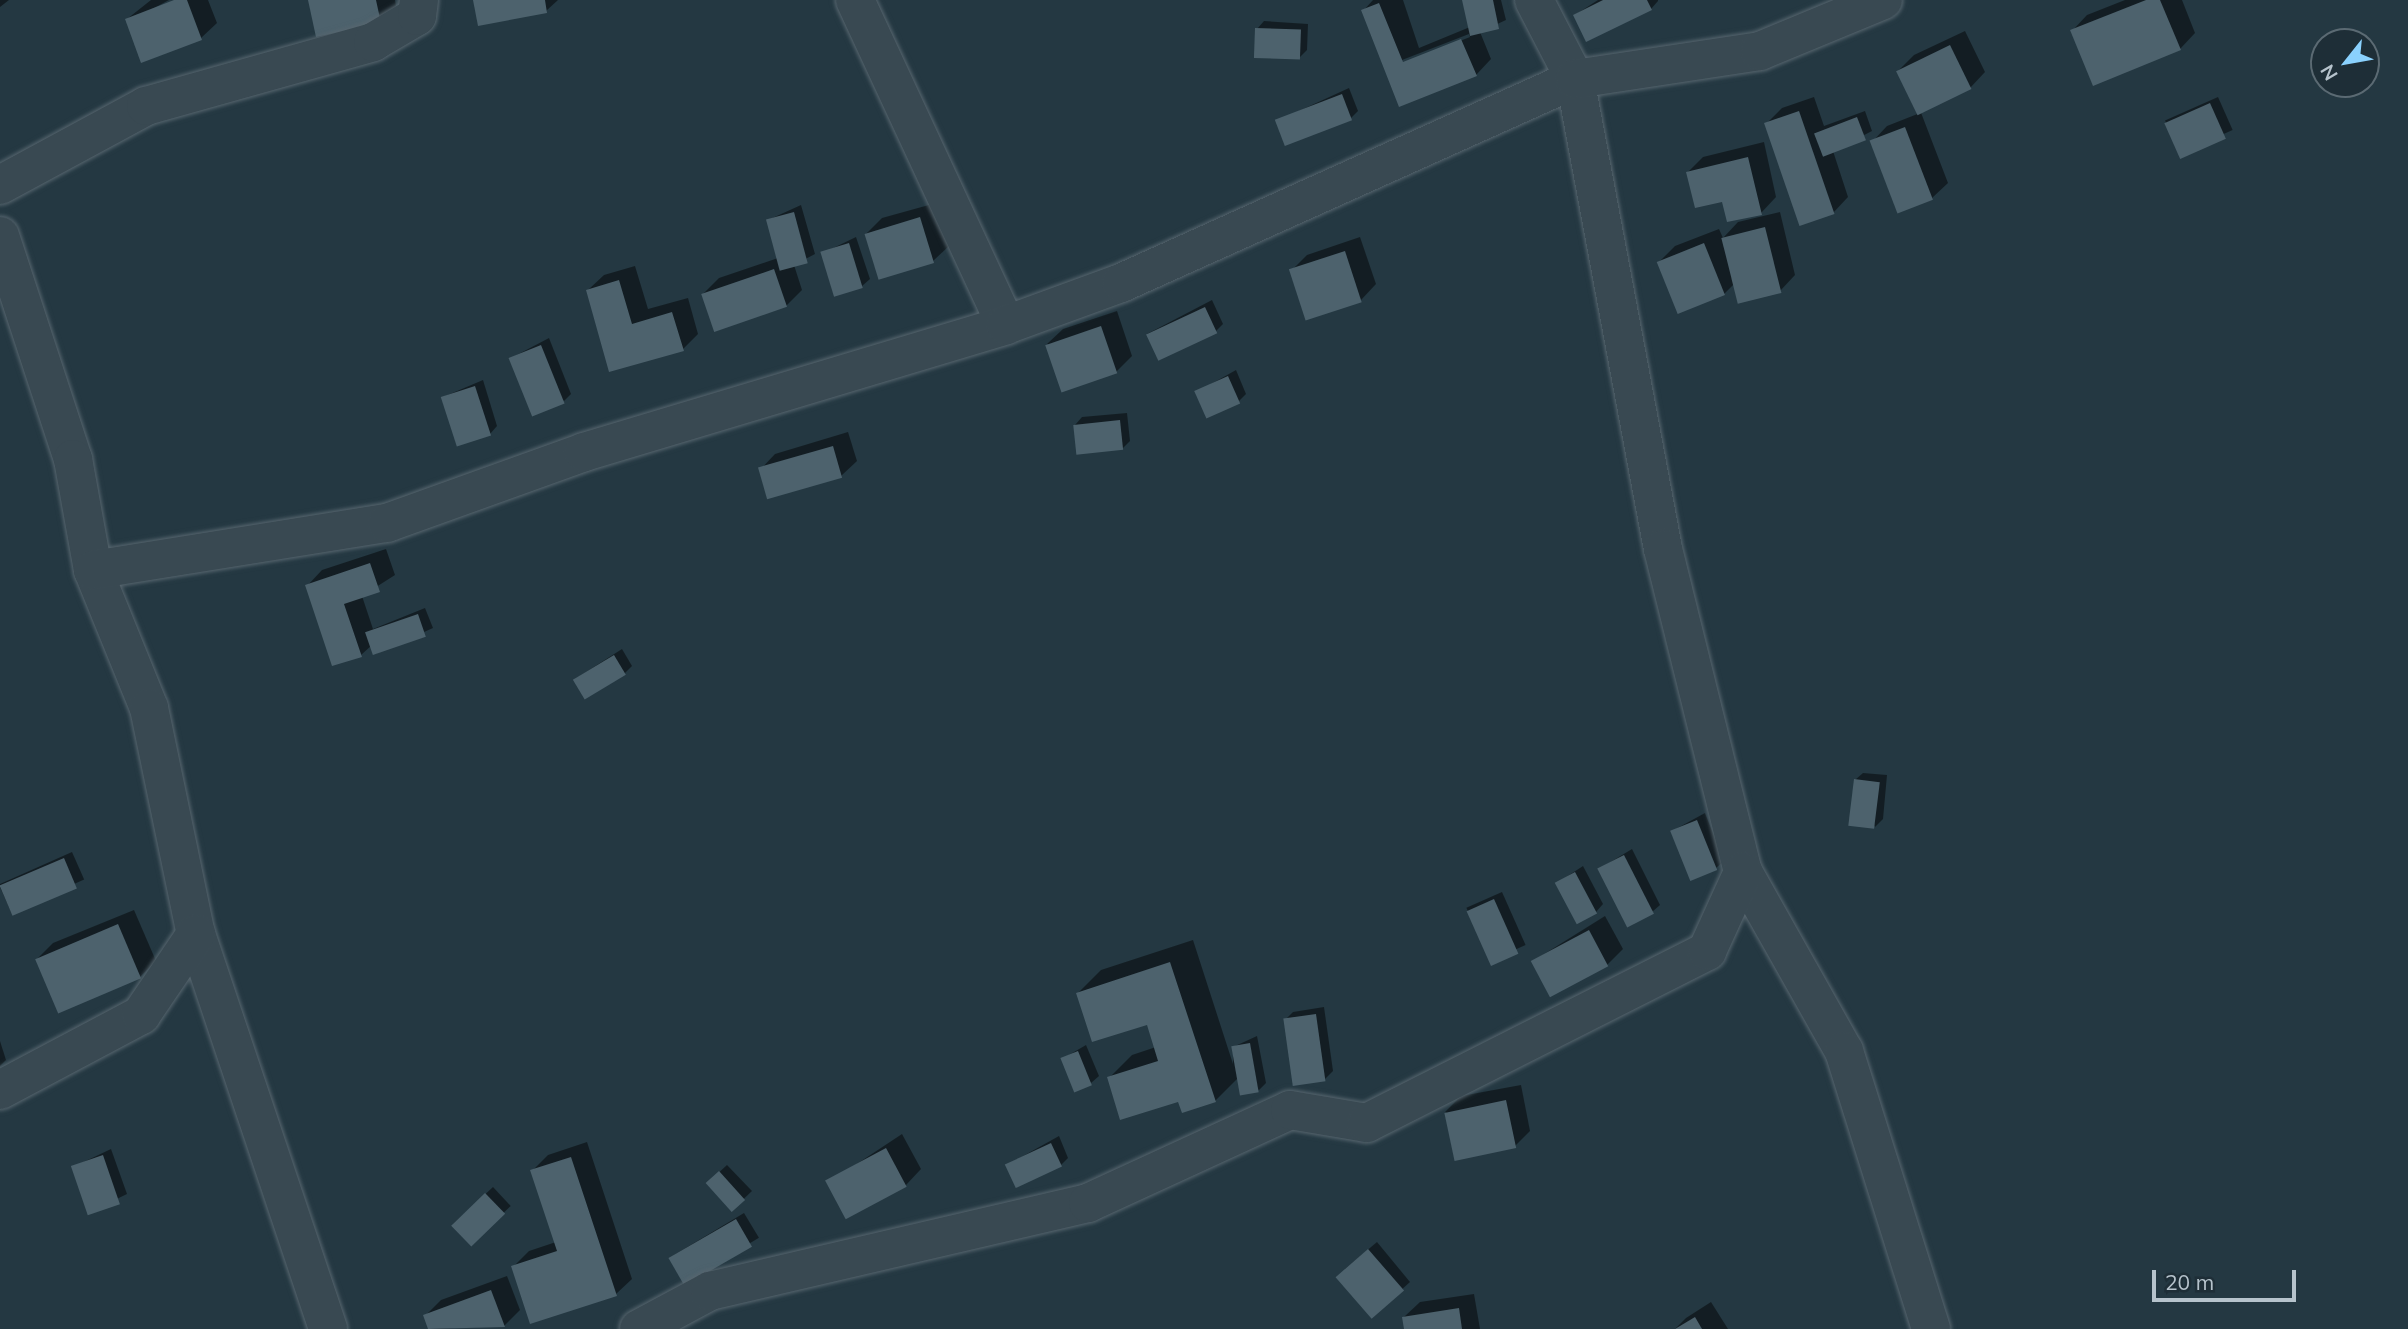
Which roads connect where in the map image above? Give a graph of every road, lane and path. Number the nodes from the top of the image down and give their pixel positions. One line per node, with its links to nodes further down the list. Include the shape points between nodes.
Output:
1 (419, 0): 6 (street, via 417,16 373,42 146,106)
2 (855, 0): 8 (street)
3 (1534, 0): 5 (street)
4 (1882, 0): 5 (street, via 1760,51)
5 (1575, 79): 8 (street, via 1121,283); 10 (street, via 1663,549)
6 (0, 185)
7 (0, 236): 9 (street, via 74,459)
8 (1006, 325): 9 (street, via 584,452 387,523)
9 (93, 570): 11 (street, via 149,709)
10 (1743, 872): 14 (street, via 1707,951 1367,1123 1290,1110 1088,1203 709,1291); 15 (street, via 1844,1051)
11 (196, 934): 12 (street, via 141,1015); 13 (street)
12 (0, 1090)
13 (328, 1329)
14 (639, 1329)
15 (1931, 1329)

